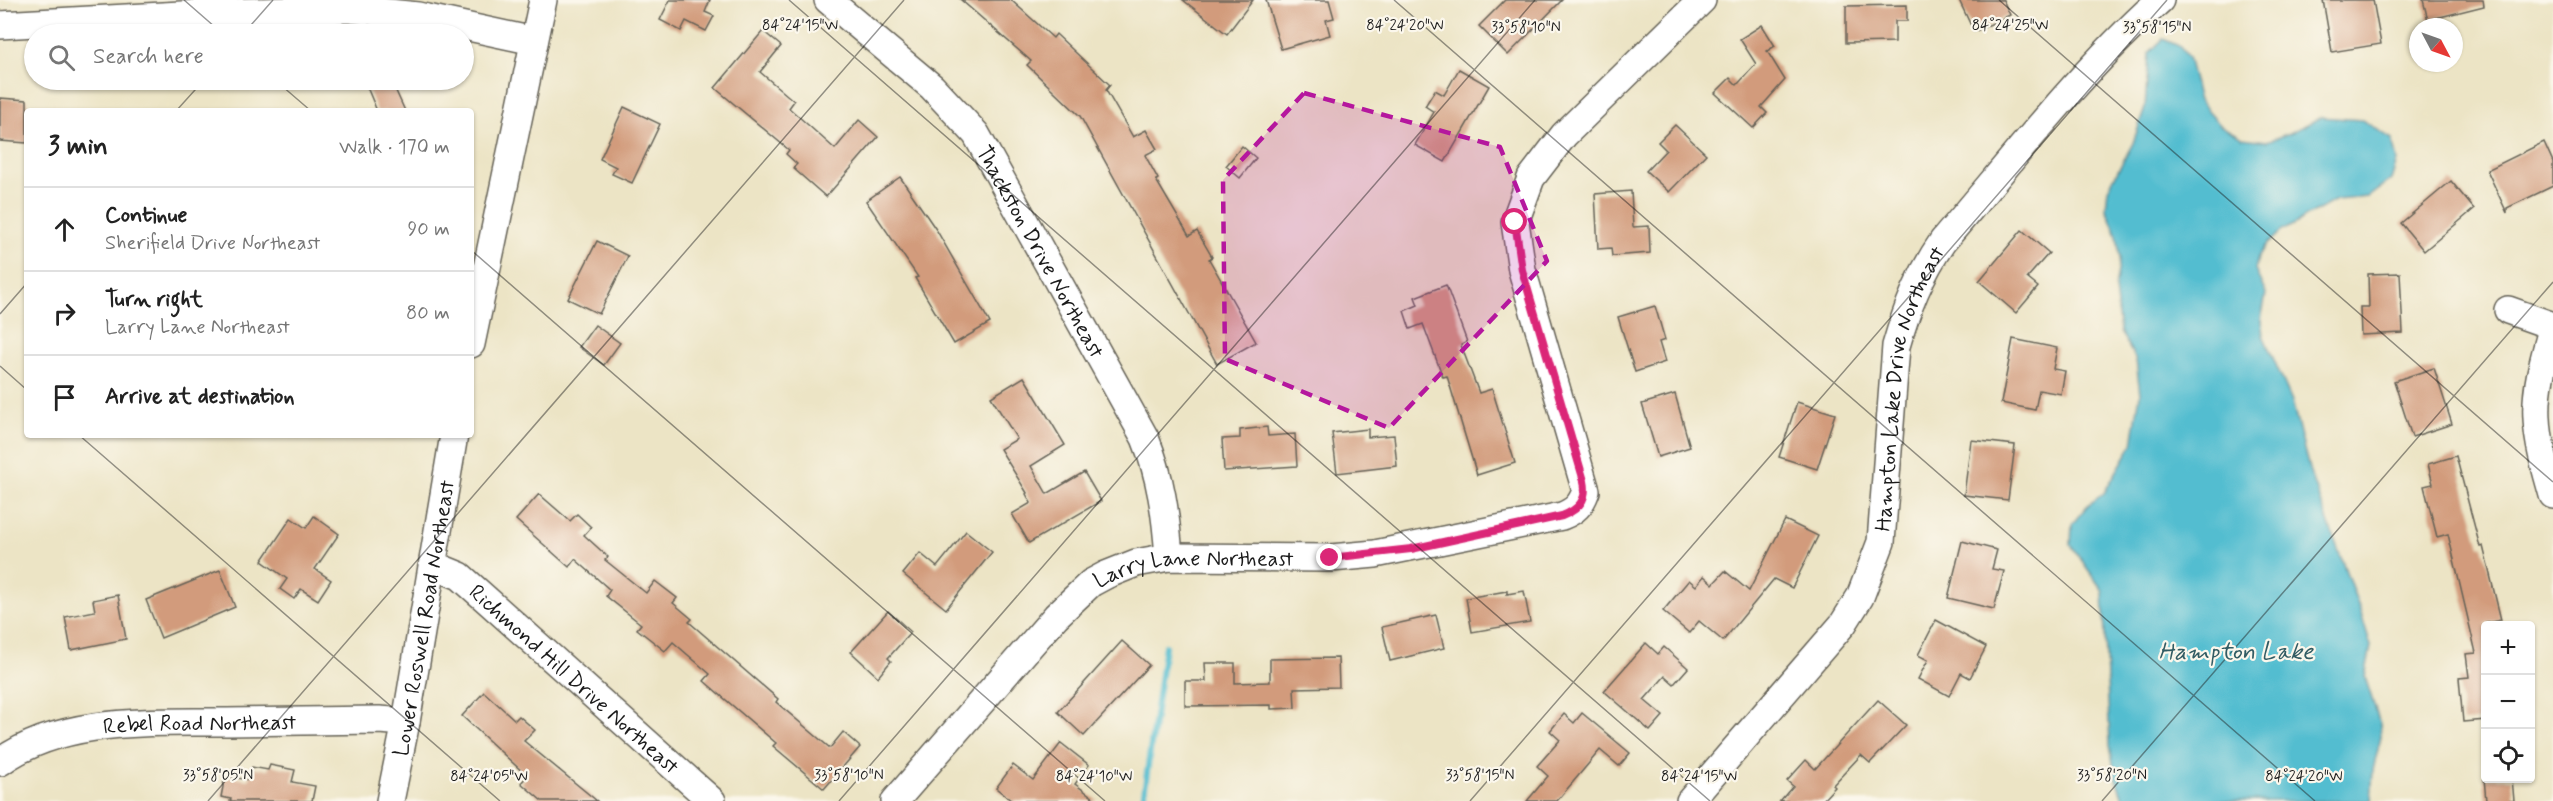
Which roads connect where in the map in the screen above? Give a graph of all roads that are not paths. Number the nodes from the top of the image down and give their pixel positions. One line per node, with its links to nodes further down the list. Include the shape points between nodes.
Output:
1 (543, 0): 8 (street)
2 (828, 0): 14 (street, Thackston Drive Northeast, via 932,87 976,134 1145,438 1164,496)
3 (1702, 0): 14 (street, Larry Lane Northeast, via 1552,148 1531,178 1515,222 1522,270 1584,481 1582,503 1562,516 1375,554 1330,558)
4 (2160, 0): 21 (street, Hampton Lake Drive Northeast, via 2092,68 1928,262 1896,346 1882,533 1860,597 1843,624)
5 (455, 24): 6 (street, via 349,9)
6 (0, 25)
7 (474, 28): 8 (street)
8 (534, 41): 11 (street)
9 (2508, 310): 10 (street)
10 (2553, 326): 13 (street, via 2536,416)
11 (474, 330)
12 (454, 438): 15 (street, Lower Roswell Road Northeast)
13 (2553, 495)
14 (1169, 557): 20 (street, Larry Lane Northeast, via 1136,563 1106,575 1073,598)
15 (433, 565): 16 (street, Lower Roswell Road Northeast); 19 (street, Richmond Hill Drive Northeast, via 460,576)
16 (406, 722): 17 (street, Rebel Road Northeast, via 108,725 39,741); 18 (street, Lower Roswell Road Northeast)
17 (0, 762)
18 (390, 801)
19 (712, 801)
20 (895, 801)
21 (1690, 801)

